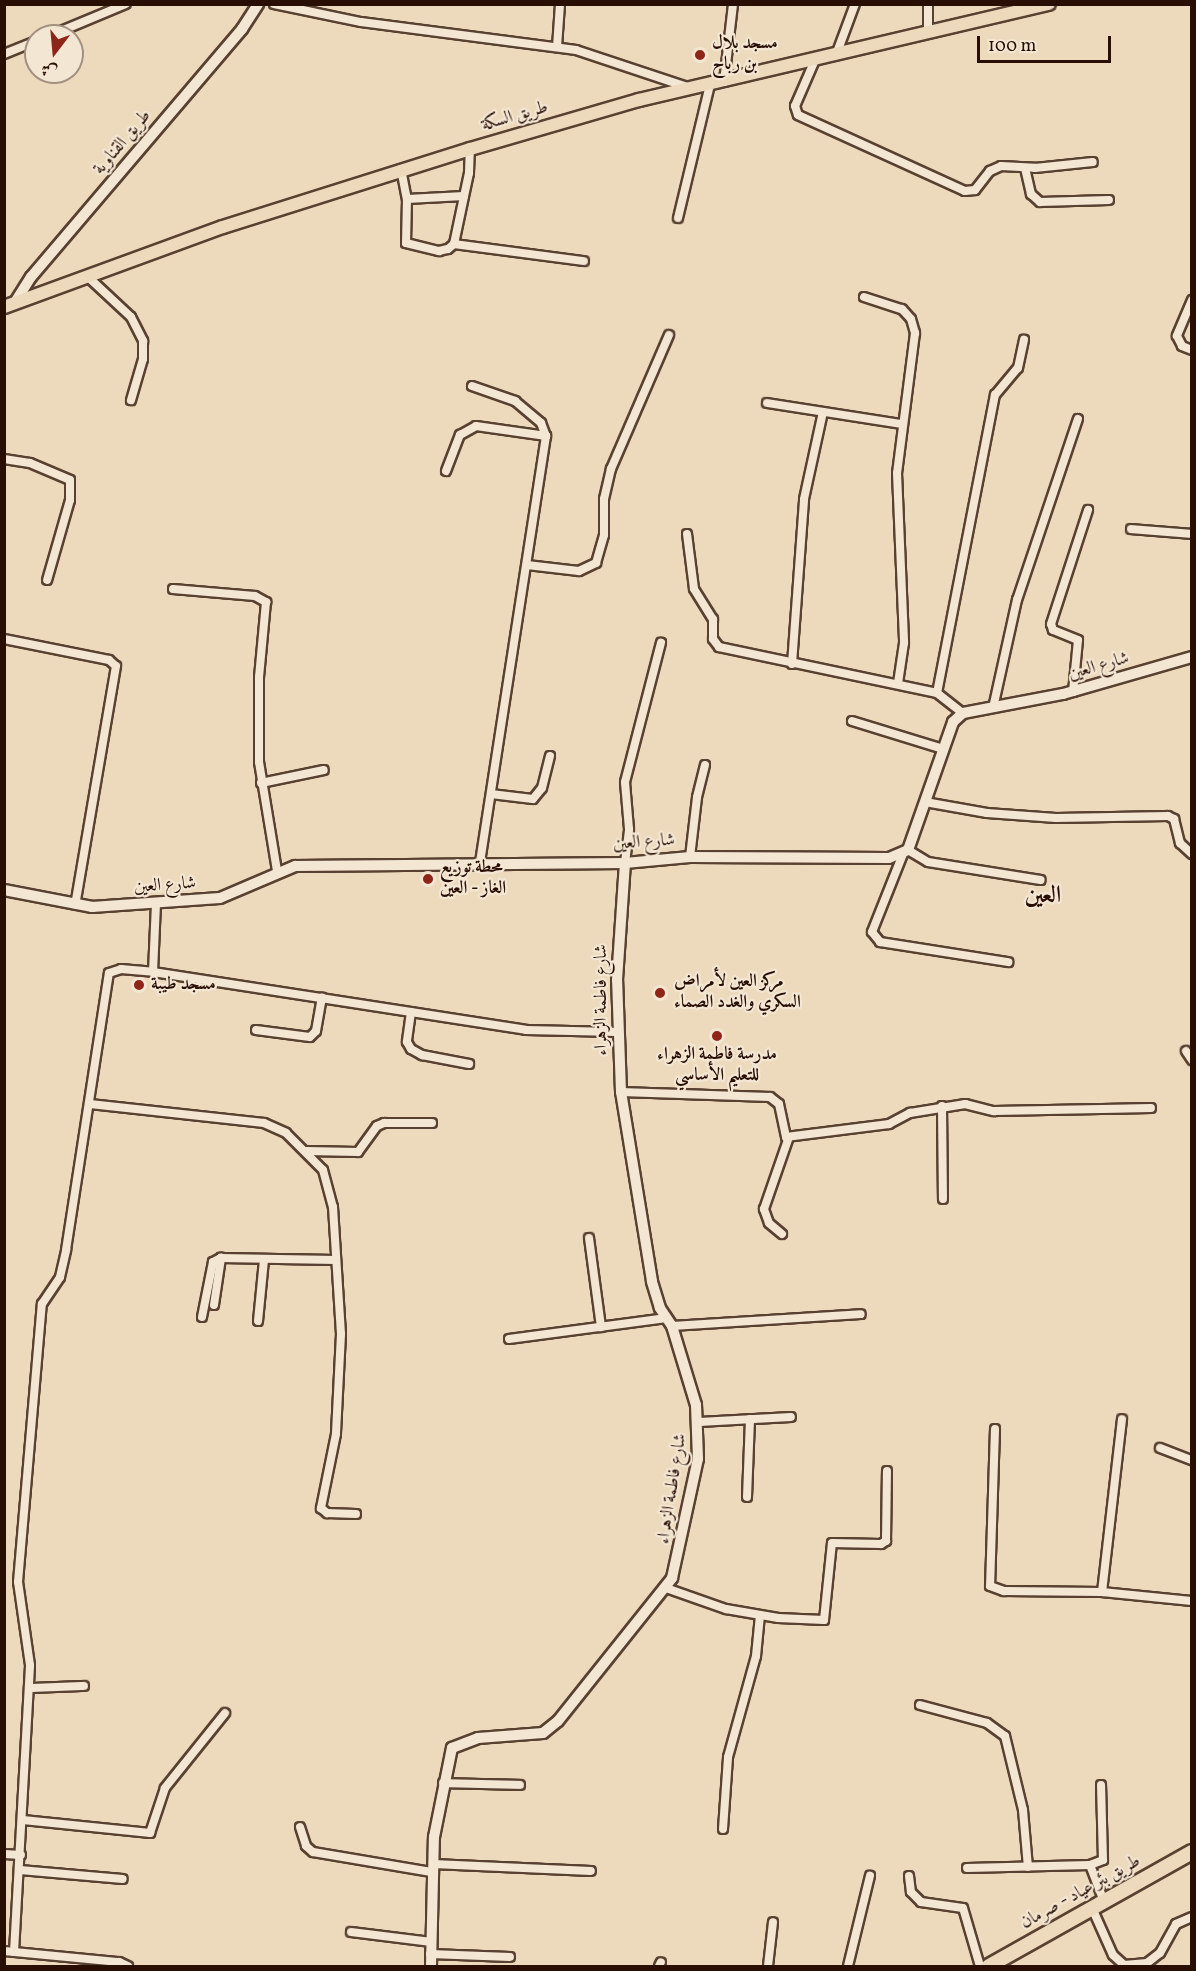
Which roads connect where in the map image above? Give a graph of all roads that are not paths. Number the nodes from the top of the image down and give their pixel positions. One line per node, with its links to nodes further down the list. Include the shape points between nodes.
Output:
1 (126, 4): 9 (street)
2 (258, 4): 32 (street, طريق القناوية, via 242,29)
3 (274, 4): 12 (street, via 362,22)
4 (560, 4): 12 (street)
5 (733, 4): 16 (street)
6 (855, 4): 14 (street)
7 (928, 4): 10 (street)
8 (1049, 4): 10 (main road, طريق السكة)
9 (78, 24)
10 (928, 33): 14 (main road, طريق السكة)
11 (24, 46): 13 (street)
12 (557, 47): 18 (street, via 598,55)
13 (4, 54)
14 (836, 55): 15 (main road, طريق السكة)
15 (815, 60): 16 (main road, طريق السكة); 21 (street, via 795,106 798,115 806,120 965,191 980,186 995,168)
16 (724, 82): 17 (main road, طريق السكة)
17 (711, 85): 18 (main road, طريق السكة); 26 (street)
18 (693, 89): 19 (main road, طريق السكة, via 639,100)
19 (470, 149): 22 (main road, طريق السكة); 23 (street)
20 (1093, 162): 21 (street)
21 (1025, 168): 25 (street, via 1036,200)
22 (401, 169): 24 (street); 29 (main road, طريق السكة)
23 (464, 196): 24 (street); 27 (street)
24 (407, 199): 27 (street, via 406,243 439,251)
25 (1109, 200)
26 (678, 218)
27 (454, 244): 28 (street)
28 (584, 261)
29 (87, 276): 32 (main road, طريق السكة); 37 (street, via 131,317 142,341 143,359)
30 (864, 297): 41 (street, via 902,309 914,326)
31 (1191, 300): 35 (street, via 1177,336 1182,346)
32 (9, 305)
33 (669, 335): 49 (street, via 611,469 604,499 604,535 596,563 579,571)
34 (1024, 340): 58 (street, via 1018,368 995,394)
35 (1191, 350)
36 (472, 386): 42 (street, via 515,401 542,423)
37 (130, 400)
38 (767, 403): 39 (street)
39 (823, 412): 41 (street); 55 (street, via 804,499)
40 (1078, 419): 59 (street, via 1017,600)
41 (901, 424): 56 (street, via 897,526 904,643)
42 (546, 436): 44 (street, via 476,426 460,435); 49 (street)
43 (4, 459): 50 (street, via 30,463 70,480 70,500)
44 (446, 471)
45 (1088, 510): 57 (street, via 1051,624 1053,630 1078,640)
46 (1131, 530): 48 (street)
47 (687, 534): 55 (street, via 694,589 713,619 713,639 719,647)
48 (1191, 534)
49 (527, 565): 67 (street)
50 (47, 580)
51 (173, 589): 66 (street, via 255,596 266,602 259,677)
52 (4, 639): 78 (street, via 109,660 116,666)
53 (661, 643): 73 (street, via 625,782 629,829)
54 (1191, 657): 57 (street, شارع العين)
55 (792, 664): 56 (street)
56 (898, 683): 58 (street)
57 (1073, 692): 59 (street, شارع العين)
58 (937, 693): 60 (street)
59 (993, 708): 60 (street, شارع العين)
60 (963, 713): 62 (street, via 953,722)
61 (852, 721): 62 (street)
62 (943, 749): 68 (street)
63 (550, 756): 67 (street, via 542,788 533,799)
64 (705, 765): 71 (street)
65 (324, 770): 66 (street)
66 (261, 783): 74 (street)
67 (491, 794): 72 (street)
68 (925, 802): 69 (street); 70 (street, via 1056,818 1168,816 1174,819 1180,843)
69 (905, 852): 71 (street, شارع العين, via 854,860); 75 (street, via 928,862); 79 (street, via 872,933 880,942)
70 (1191, 854)
71 (690, 857): 73 (street, شارع العين)
72 (480, 861): 73 (street, شارع العين); 74 (street, شارع العين, via 294,866)
73 (625, 863): 84 (street, شارع فاطمة الزهراء, via 618,943)
74 (277, 871): 77 (street, شارع العين, via 234,894)
75 (1041, 880)
76 (4, 890): 78 (street, شارع العين)
77 (156, 904): 78 (street, شارع العين); 80 (street)
78 (75, 905)
79 (1008, 962)
80 (153, 972): 81 (street); 89 (street, via 122,969 106,979)
81 (322, 998): 82 (street); 83 (street, via 316,1031 310,1037)
82 (411, 1012): 84 (street, via 526,1030); 87 (street, via 407,1042 411,1048 422,1055)
83 (256, 1030)
84 (617, 1032): 88 (street, شارع فاطمة الزهراء)
85 (1186, 1051): 86 (street)
86 (1191, 1060)
87 (469, 1064)
88 (621, 1092): 93 (street, via 770,1097 779,1104 783,1135); 105 (street, شارع فاطمة الزهراء, via 652,1281)
89 (90, 1104): 94 (street, via 244,1119 286,1133); 123 (street, via 60,1277 42,1304 18,1582 30,1665)
90 (942, 1106): 91 (street, via 965,1104 994,1111); 93 (street, via 910,1113 889,1124); 95 (street)
91 (1151, 1108)
92 (432, 1123): 94 (street, via 376,1126 358,1152)
93 (789, 1137): 96 (street, via 764,1209 769,1223)
94 (307, 1151): 100 (street, via 328,1179)
95 (943, 1199)
96 (782, 1234)
97 (589, 1238): 106 (street)
98 (221, 1258): 99 (street); 101 (street); 103 (street, via 213,1263)
99 (264, 1260): 100 (street); 104 (street)
100 (336, 1260): 117 (street, via 341,1355 336,1434 321,1508 327,1513)
101 (214, 1305)
102 (861, 1314): 105 (street)
103 (202, 1317)
104 (258, 1320)
105 (669, 1322): 106 (street); 111 (street, شارع فاطمة الزهراء)
106 (601, 1327): 107 (street)
107 (509, 1339)
108 (792, 1417): 109 (street)
109 (750, 1419): 111 (street); 116 (street)
110 (1122, 1419): 119 (street)
111 (699, 1422): 118 (street, شارع فاطمة الزهراء, via 698,1459 684,1530)
112 (995, 1429): 119 (street, via 990,1586 1028,1592)
113 (1160, 1448): 114 (street)
114 (1191, 1460)
115 (887, 1471): 121 (street, via 886,1541 832,1543 824,1620)
116 (747, 1497)
117 (356, 1514)
118 (666, 1588): 121 (street, via 716,1606); 126 (street, شارع فاطمة الزهراء, via 550,1729 525,1736 458,1743 449,1754)
119 (1102, 1592): 120 (street)
120 (1191, 1601)
121 (760, 1615): 131 (street, via 756,1656 728,1757)
122 (84, 1686): 123 (street)
123 (29, 1688): 129 (street)
124 (920, 1705): 136 (street, via 987,1723 1005,1736 1023,1810)
125 (225, 1713): 129 (street, via 165,1788 150,1833)
126 (443, 1783): 127 (street); 137 (street, شارع فاطمة الزهراء)
127 (520, 1785)
128 (1101, 1785): 135 (street, via 1104,1856)
129 (23, 1820): 134 (street)
130 (300, 1827): 137 (street, via 306,1846 313,1852)
131 (723, 1829)
132 (1191, 1852): 144 (highway, طريق بئر عياد - صرمان)
133 (4, 1854): 134 (street)
134 (21, 1855): 139 (street)
135 (1090, 1865): 136 (street); 144 (street)
136 (1028, 1867): 138 (street)
137 (432, 1868): 140 (street); 148 (street, شارع فاطمة الزهراء)
138 (967, 1868)
139 (20, 1870): 143 (street); 149 (street)
140 (591, 1871)
141 (870, 1876): 155 (street)
142 (909, 1876): 156 (street, via 911,1893 921,1902 963,1908)
143 (123, 1880)
144 (1098, 1905): 145 (street, via 1113,1955 1124,1965 1147,1963 1160,1953 1176,1924); 157 (highway, طريق بئر عياد - صرمان)
145 (1191, 1917)
146 (773, 1922): 154 (street)
147 (351, 1932): 148 (street)
148 (431, 1942): 150 (street, شارع فاطمة الزهراء)
149 (9, 1952): 152 (street)
150 (430, 1954): 151 (street); 153 (street, شارع فاطمة الزهراء)
151 (510, 1957)
152 (128, 1966)
153 (431, 1966)
154 (768, 1966)
155 (848, 1966)
156 (980, 1966)
157 (989, 1966)

